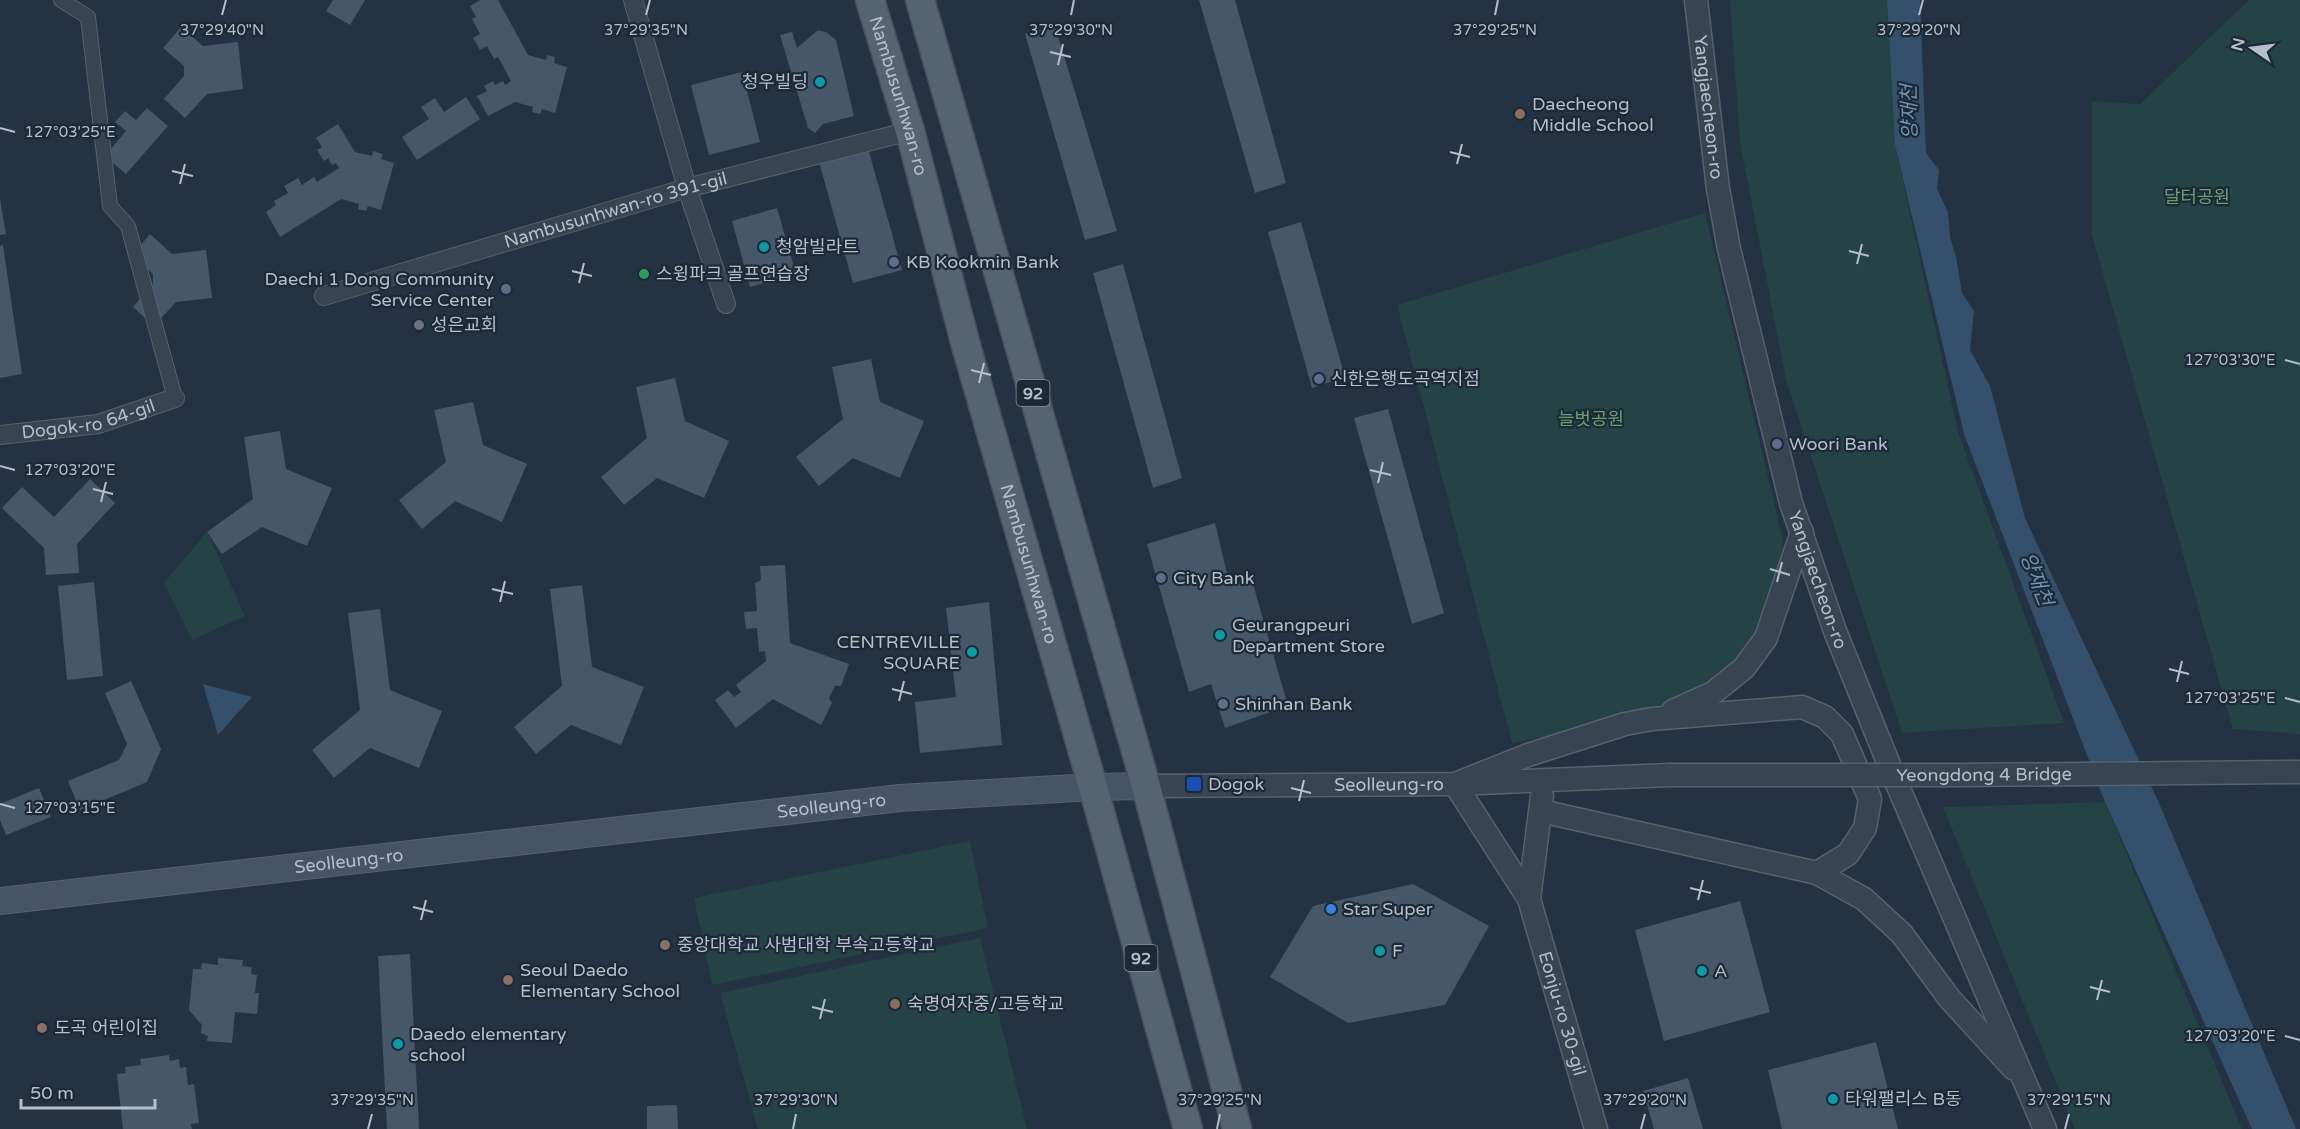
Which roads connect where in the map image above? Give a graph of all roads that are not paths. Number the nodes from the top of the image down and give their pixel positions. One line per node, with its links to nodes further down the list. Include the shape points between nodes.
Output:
1 (61, 0): 10 (street, via 88,17 110,206 128,226)
2 (633, 0): 7 (street)
3 (870, 0): 6 (main road, Nambusunhwan-ro / 92)
4 (921, 0): 18 (main road, 92)
5 (1695, 0): 12 (street, Yangjaecheon-ro, via 1729,249 1791,503)
6 (910, 131): 7 (street, Nambusunhwan-ro 391-gil); 19 (main road, Nambusunhwan-ro / 92, via 965,342)
7 (687, 188): 8 (street, Nambusunhwan-ro 391-gil); 9 (street)
8 (324, 296)
9 (726, 304)
10 (175, 398): 11 (street, Dogok-ro 64-gil, via 98,424)
11 (0, 435)
12 (1802, 532): 13 (street, via 1766,638 1744,668 1713,693); 24 (street, Yangjaecheon-ro, via 1835,631 1893,777)
13 (1652, 719): 17 (street, via 1528,755); 21 (street, via 1802,707 1825,717 1842,734 1870,799 1865,828 1848,854)
14 (2300, 772): 15 (street, Yeongdong 4 Bridge, bridge)
15 (1669, 775): 16 (street, Seolleung-ro)
16 (1543, 780): 17 (street, Seolleung-ro); 20 (street)
17 (1455, 784): 18 (street, Seolleung-ro); 22 (street)
18 (1146, 786): 19 (main road, Seolleung-ro); 26 (main road, 92)
19 (1093, 787): 23 (main road, Seolleung-ro, via 900,798); 25 (main road, Nambusunhwan-ro / 92)
20 (1541, 811): 21 (street); 22 (street)
21 (1817, 873): 24 (street, via 1864,899 1902,934 1950,998)
22 (1529, 899): 27 (street, Eonju-ro 30-gil)
23 (0, 901)
24 (2026, 1082): 28 (street, Yangjaecheon-ro)
25 (1188, 1129)
26 (1238, 1129)
27 (1596, 1129)
28 (2045, 1129)

